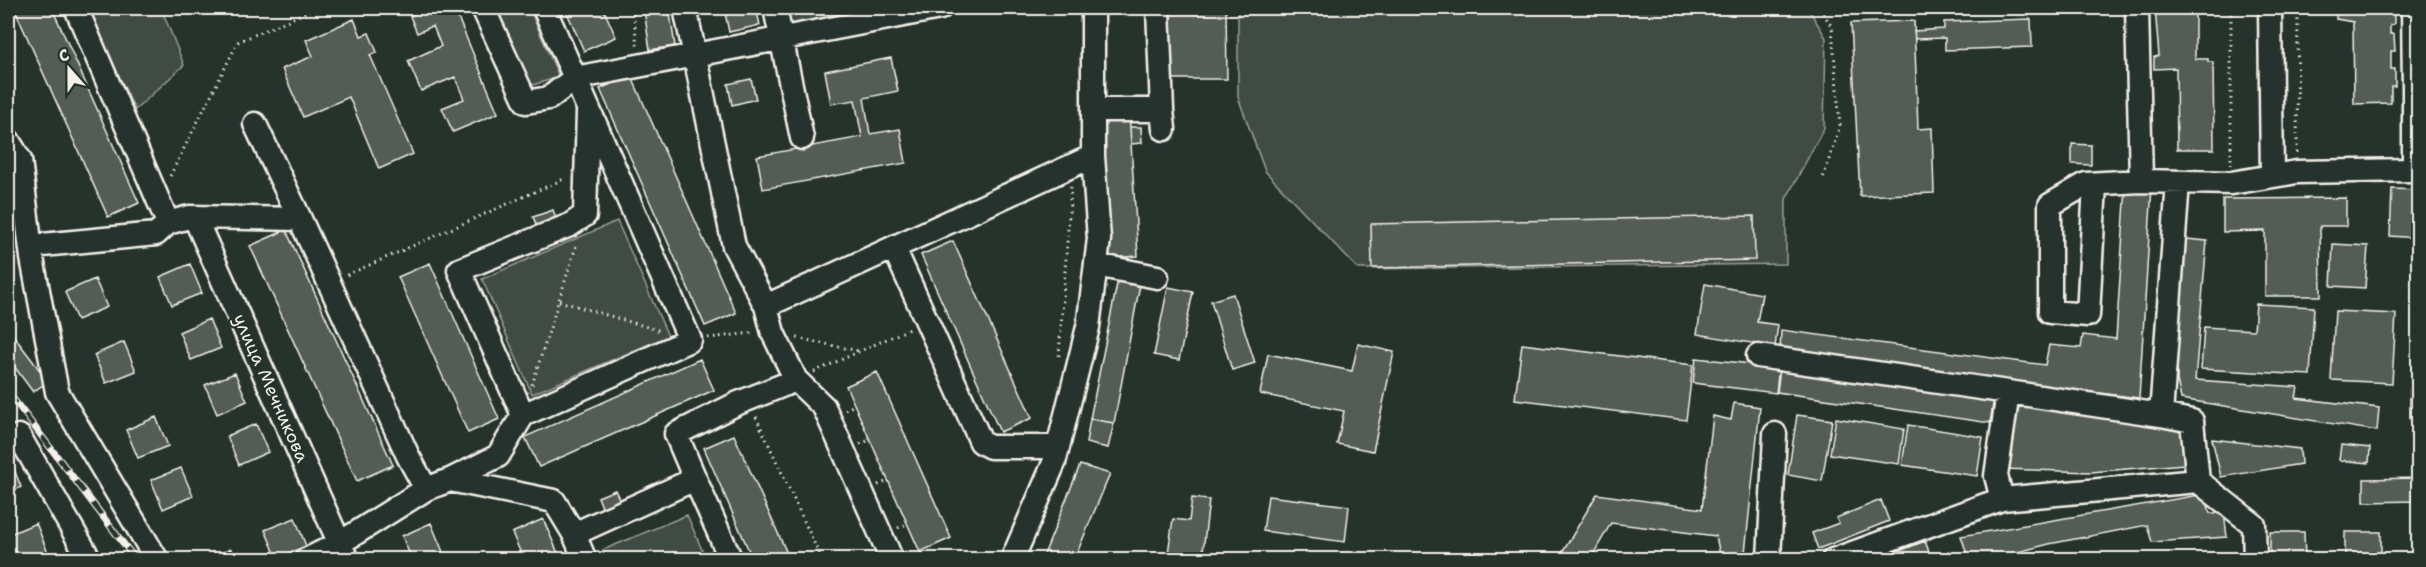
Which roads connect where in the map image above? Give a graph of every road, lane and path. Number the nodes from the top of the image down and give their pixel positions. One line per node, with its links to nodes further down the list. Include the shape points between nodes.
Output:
1 (76, 8): 39 (street)
2 (316, 8): 39 (path, via 238,42)
3 (483, 8): 21 (street, via 526,102 549,98)
4 (544, 8): 21 (street)
5 (633, 8): 20 (path)
6 (685, 8): 19 (street)
7 (775, 8): 18 (street)
8 (939, 8): 17 (street)
9 (1093, 8): 23 (street)
10 (1158, 8): 23 (street, via 1163,120)
11 (1820, 8): 34 (path, via 1832,27 1840,126)
12 (2137, 8): 35 (street)
13 (2231, 8): 37 (path)
14 (2270, 8): 33 (street)
15 (2298, 8): 32 (path)
16 (2413, 8): 22 (street)
17 (870, 15): 18 (street)
18 (781, 40): 19 (street); 26 (street)
19 (696, 55): 20 (street); 49 (street, via 734,246)
20 (638, 66): 21 (street)
21 (575, 78): 24 (street)
22 (2416, 89): 31 (street)
23 (1093, 110): 28 (street)
24 (588, 112): 30 (street); 58 (street, via 690,340)
25 (255, 124): 42 (street)
26 (802, 138)
27 (8, 140): 44 (street, via 20,160)
28 (1093, 156): 29 (street); 46 (street, via 1099,239)
29 (1072, 165): 45 (street); 54 (path)
30 (587, 169): 40 (street); 48 (path)
31 (2416, 170): 32 (street)
32 (2297, 172): 33 (street)
33 (2272, 176): 37 (street)
34 (1823, 178)
35 (2141, 181): 36 (street); 38 (street)
36 (2178, 182): 37 (street); 59 (street)
37 (2231, 183)
38 (2095, 184): 38 (street, via 2086,184 2050,205 2050,312 2088,315)
39 (158, 199): 43 (street)
40 (585, 215): 58 (path); 58 (street, via 570,225 459,270)
41 (195, 218): 42 (street); 43 (street); 71 (street, улица Мечникова)
42 (300, 219): 48 (street)
43 (168, 223): 44 (street, via 156,234)
44 (32, 246): 73 (street, via 57,392)
45 (894, 248): 49 (street); 50 (street)
46 (1096, 265): 47 (street); 62 (street, via 1088,327)
47 (1157, 277)
48 (328, 282): 67 (street)
49 (766, 306): 51 (street)
50 (926, 321): 52 (path); 62 (street, via 981,442 990,447)
51 (773, 333): 52 (path); 55 (street)
52 (859, 351): 55 (path)
53 (1758, 356): 56 (street)
54 (1059, 359)
55 (796, 380): 57 (street); 78 (street, via 824,407)
56 (2008, 392): 59 (street); 69 (street, via 1996,476)
57 (748, 399): 64 (street, via 676,434); 77 (path)
58 (523, 414): 63 (street)
59 (2161, 415): 66 (street, via 2192,422)
60 (1775, 434): 80 (street)
61 (19, 436): 72 (street)
62 (1058, 447): 79 (street)
63 (498, 456): 65 (street); 68 (street)
64 (695, 479): 70 (street); 76 (street)
65 (450, 480): 67 (street); 68 (street)
66 (2198, 481): 69 (street); 82 (street, via 2254,525)
67 (426, 489): 71 (street)
68 (508, 491): 70 (street, via 554,501)
69 (2002, 499): 81 (street)
70 (574, 534): 75 (street)
71 (344, 551): 74 (street)
72 (90, 560)
73 (157, 560)
74 (306, 560)
75 (585, 560)
76 (731, 560)
77 (822, 560)
78 (892, 560)
79 (1012, 560)
80 (1769, 560)
81 (1833, 560)
82 (2255, 560)

